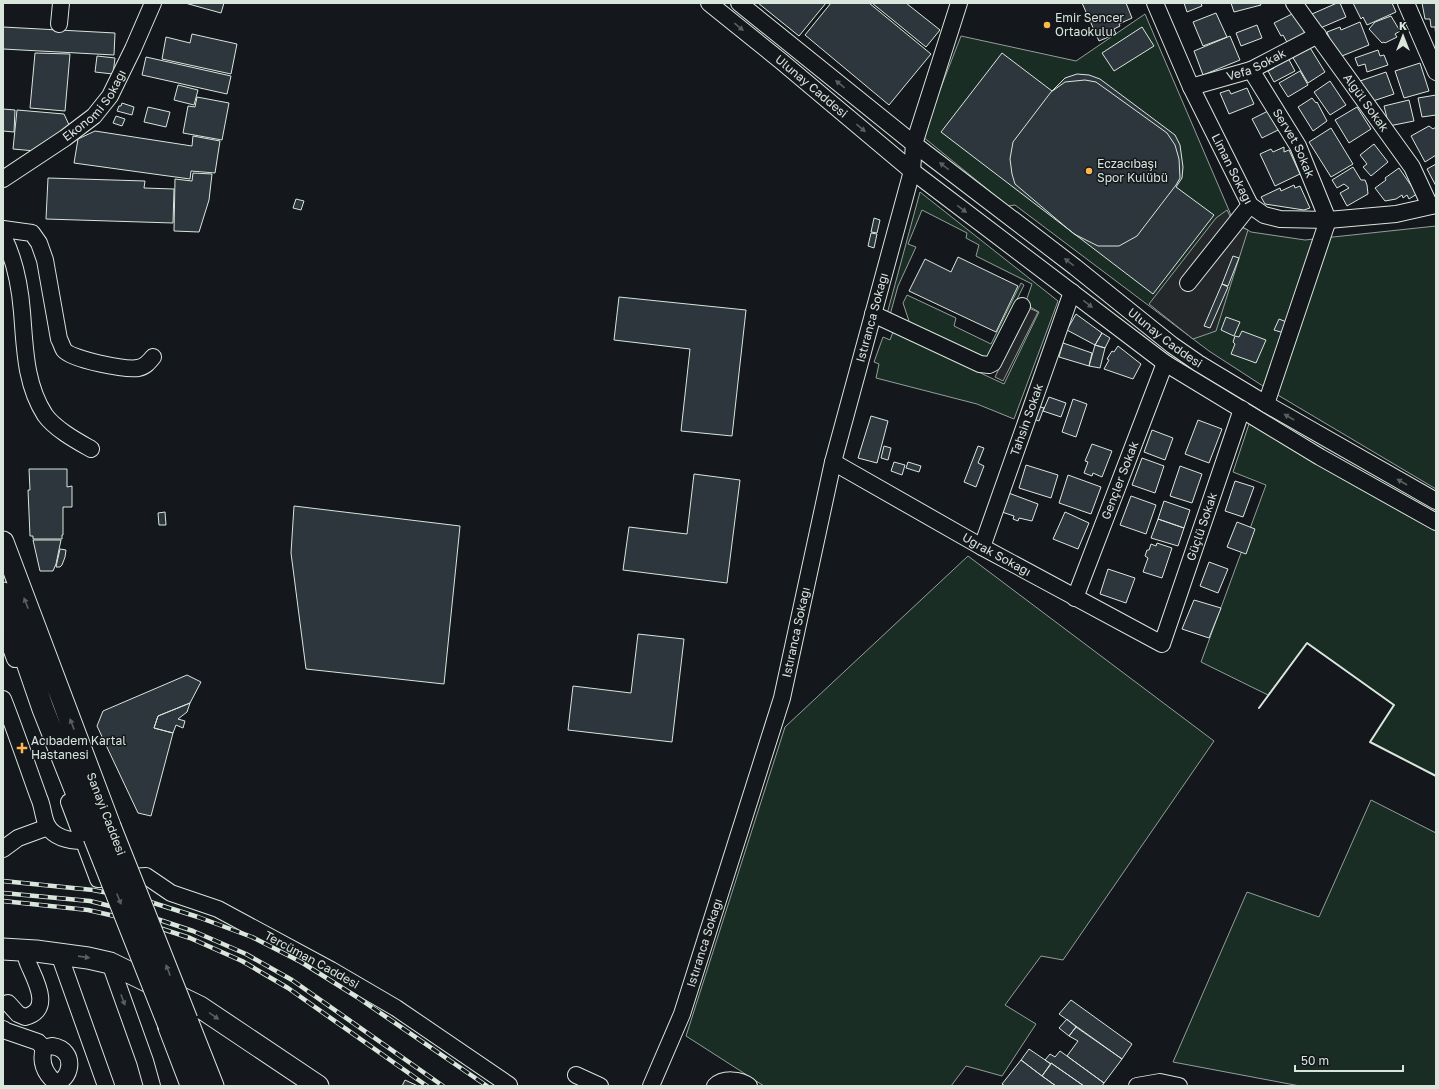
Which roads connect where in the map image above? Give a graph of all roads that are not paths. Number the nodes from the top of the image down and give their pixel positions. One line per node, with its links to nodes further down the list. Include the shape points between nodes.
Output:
1 (61, 3): 9 (street)
2 (152, 3): 16 (street, Ekonomi Sokağı, via 133,50 110,96 94,116)
3 (709, 3): 15 (street, Ulunay Caddesi, one-way to 15)
4 (739, 3): 14 (street, Ulunay Caddesi, one-way to 4)
5 (959, 3): 14 (street)
6 (1155, 3): 13 (street, Liman Sokağı)
7 (1294, 3): 10 (street, Algül Sokak)
8 (1406, 3): 12 (street)
9 (59, 24)
10 (1318, 35): 11 (street, Vefa Sokak); 18 (street, Algül Sokak, via 1412,166)
11 (1251, 70): 13 (street, Vefa Sokak); 19 (street, Servet Sokak, via 1298,146)
12 (1436, 72)
13 (1191, 87): 17 (street, Liman Sokağı)
14 (914, 144): 15 (street); 28 (street, Ulunay Caddesi, one-way to 14, via 1198,364 1172,345)
15 (912, 171): 23 (street, Ulunay Caddesi, one-way to 23); 25 (street, Istıranca Sokağı)
16 (3, 179)
17 (1250, 205): 19 (street, Liman Sokağı, via 1264,215 1280,219); 22 (street)
18 (1433, 206): 19 (street, Liman Sokağı, via 1396,214)
19 (1328, 220): 28 (street)
20 (3, 229): 26 (street, via 32,233 39,243 45,260 59,339 64,350 74,357 114,366 139,368 148,364)
21 (3, 236): 30 (street, via 16,272 26,364 33,389 46,416 64,432)
22 (1188, 283)
23 (1072, 292): 27 (street, Ulunay Caddesi, one-way to 27); 35 (street, Tahsin Sokak)
24 (1022, 306): 25 (street, via 993,363 989,365 980,364)
25 (873, 314): 31 (street, Istıranca Sokağı)
26 (152, 357)
27 (1165, 363): 29 (street, Ulunay Caddesi); 37 (street, Gençler Sokak)
28 (1266, 404): 32 (street, Ulunay Caddesi, one-way to 28)
29 (1242, 409): 33 (street, Ulunay Caddesi, via 1320,457); 39 (street, Güçlü Sokak)
30 (91, 449)
31 (833, 462): 35 (street, Uğrak Sokağı); 61 (street, Istıranca Sokağı, via 782,698 682,1014)
32 (1436, 501)
33 (1436, 522)
34 (3, 542): 42 (main road, Sanayi Caddesi, one-way to 34)
35 (982, 547): 37 (street, Uğrak Sokağı)
36 (3, 593): 42 (main road, Sanayi Caddesi, via 43,709)
37 (1075, 598): 39 (street, Uğrak Sokağı)
38 (3, 626): 42 (street)
39 (1162, 644)
40 (3, 699): 41 (street, via 41,801)
41 (48, 827): 42 (street, via 66,840 72,841); 43 (street, via 18,838)
42 (96, 835): 49 (main road, Sanayi Caddesi, bridge); 53 (street, Tercüman Caddesi, via 98,879 146,876 171,893 218,909 396,1008)
43 (3, 849)
44 (3, 949): 45 (main road)
45 (26, 950): 46 (main road); 48 (street, via 27,962 39,990 40,1005 29,1016 22,1016)
46 (59, 954): 47 (main road, one-way to 47); 54 (street)
47 (110, 963): 55 (street, one-way to 55); 59 (main road, one-way to 59, via 200,1007)
48 (8, 1003)
49 (178, 1023): 56 (highway); 57 (highway); 58 (main road, Sanayi Caddesi)
50 (3, 1029): 51 (street, via 38,1042)
51 (44, 1048)
52 (576, 1075): 60 (street)
53 (509, 1085)
54 (106, 1086)
55 (152, 1086)
56 (178, 1086)
57 (192, 1086)
58 (213, 1086)
59 (318, 1086)
60 (600, 1086)
61 (651, 1086)
62 (714, 1086): 63 (street, via 728,1080 740,1081)
63 (749, 1086)
64 (1137, 1086): 65 (street, via 1160,1082)
65 (1179, 1086)

